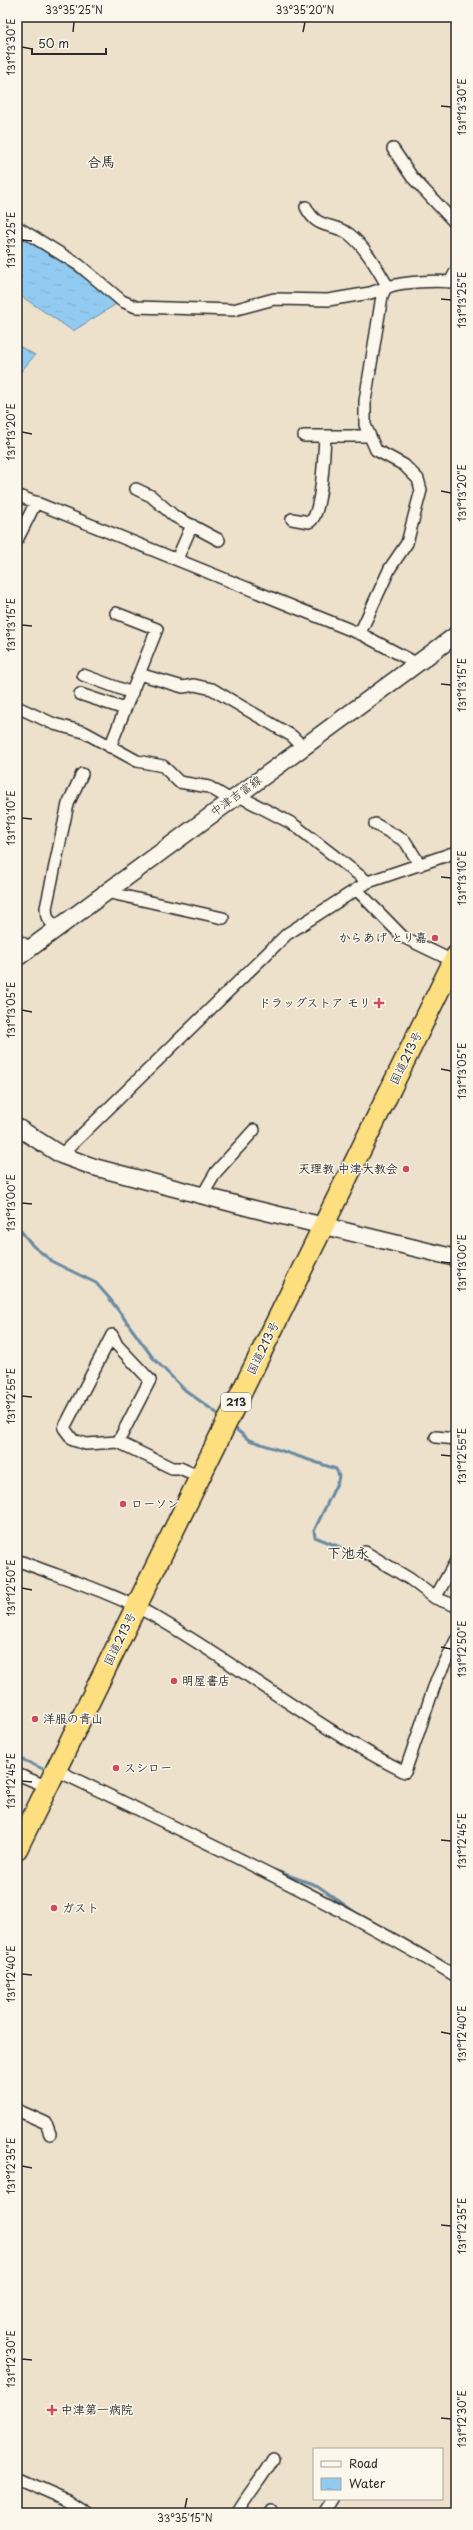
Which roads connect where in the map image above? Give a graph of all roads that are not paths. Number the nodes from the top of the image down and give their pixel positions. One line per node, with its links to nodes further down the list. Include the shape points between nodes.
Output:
1 (393, 148): 3 (street, via 412,177)
2 (306, 207): 7 (street, via 314,221 342,231 353,239)
3 (456, 224)
4 (17, 227): 7 (street, via 79,265 122,301 136,307 233,310 274,299 328,300 370,293)
5 (456, 271): 6 (street)
6 (453, 282): 7 (street)
7 (388, 287): 9 (street, via 382,296 365,400 364,420)
8 (304, 436): 10 (street)
9 (369, 436): 10 (street); 20 (street, via 376,450 397,460 416,476 421,490 407,543 390,568)
10 (325, 437): 14 (street, via 321,490 313,521)
11 (136, 489): 15 (street)
12 (17, 495): 13 (street)
13 (36, 502): 16 (street); 18 (street)
14 (292, 519)
15 (192, 525): 17 (street); 18 (street)
16 (17, 540)
17 (219, 540)
18 (177, 559): 20 (street)
19 (116, 613): 23 (street, via 157,629)
20 (360, 633): 22 (street)
21 (456, 635): 22 (main road, 中津吉富線)
22 (416, 663): 30 (main road, 中津吉富線)
23 (139, 674): 25 (street); 30 (street, via 183,687 194,685 212,689 292,736)
24 (83, 675): 25 (street)
25 (132, 693): 28 (street)
26 (80, 694): 28 (street)
27 (17, 707): 29 (street, via 54,724 84,732)
28 (125, 709): 29 (street)
29 (110, 747): 32 (street, via 137,761 163,766 179,782 209,787)
30 (303, 747): 32 (main road, 中津吉富線)
31 (82, 774): 40 (street, via 68,804 46,908 47,917)
32 (234, 798): 36 (street, via 293,824); 38 (main road, 中津吉富線)
33 (375, 824): 35 (street, via 405,841)
34 (456, 852): 35 (street)
35 (420, 865): 36 (street)
36 (368, 882): 37 (street)
37 (357, 890): 44 (street, via 403,937); 47 (street, via 279,940)
38 (106, 892): 39 (street); 40 (main road, 中津吉富線)
39 (223, 918)
40 (56, 929): 42 (main road, 中津吉富線)
41 (17, 940): 42 (street)
42 (31, 948): 43 (main road, 中津吉富線)
43 (17, 958)
44 (455, 958): 49 (highway, 国道213号 / 213)
45 (17, 1127): 47 (main road)
46 (254, 1130): 48 (street, via 216,1172)
47 (61, 1155): 48 (main road, via 94,1167)
48 (202, 1196): 49 (main road)
49 (323, 1226): 50 (main road); 54 (highway, 国道213号 / 213)
50 (456, 1258)
51 (436, 1436): 52 (street)
52 (456, 1439)
53 (118, 1442): 53 (street, via 79,1442 73,1440 64,1428 112,1335 127,1356 150,1380); 54 (street, via 172,1468 180,1468)
54 (200, 1477): 60 (highway, 国道213号 / 213)
55 (365, 1552): 58 (street, via 401,1573)
56 (17, 1560): 60 (street, via 82,1583)
57 (456, 1561): 58 (street)
58 (435, 1598): 59 (street)
59 (456, 1606)
60 (136, 1607): 61 (street, via 364,1752 405,1772 436,1681); 63 (highway, 国道213号 / 213)
61 (456, 1640)
62 (17, 1774): 63 (street)
63 (52, 1778): 64 (highway, 国道213号 / 213); 65 (street, via 260,1870 405,1945)
64 (17, 1849)
65 (456, 1976)
66 (17, 2110): 67 (street, via 46,2123)
67 (50, 2134)
68 (273, 2459): 72 (street)
69 (17, 2478): 71 (street, via 67,2500)
70 (331, 2500): 73 (street)
71 (87, 2513)
72 (237, 2513)
73 (323, 2513)

